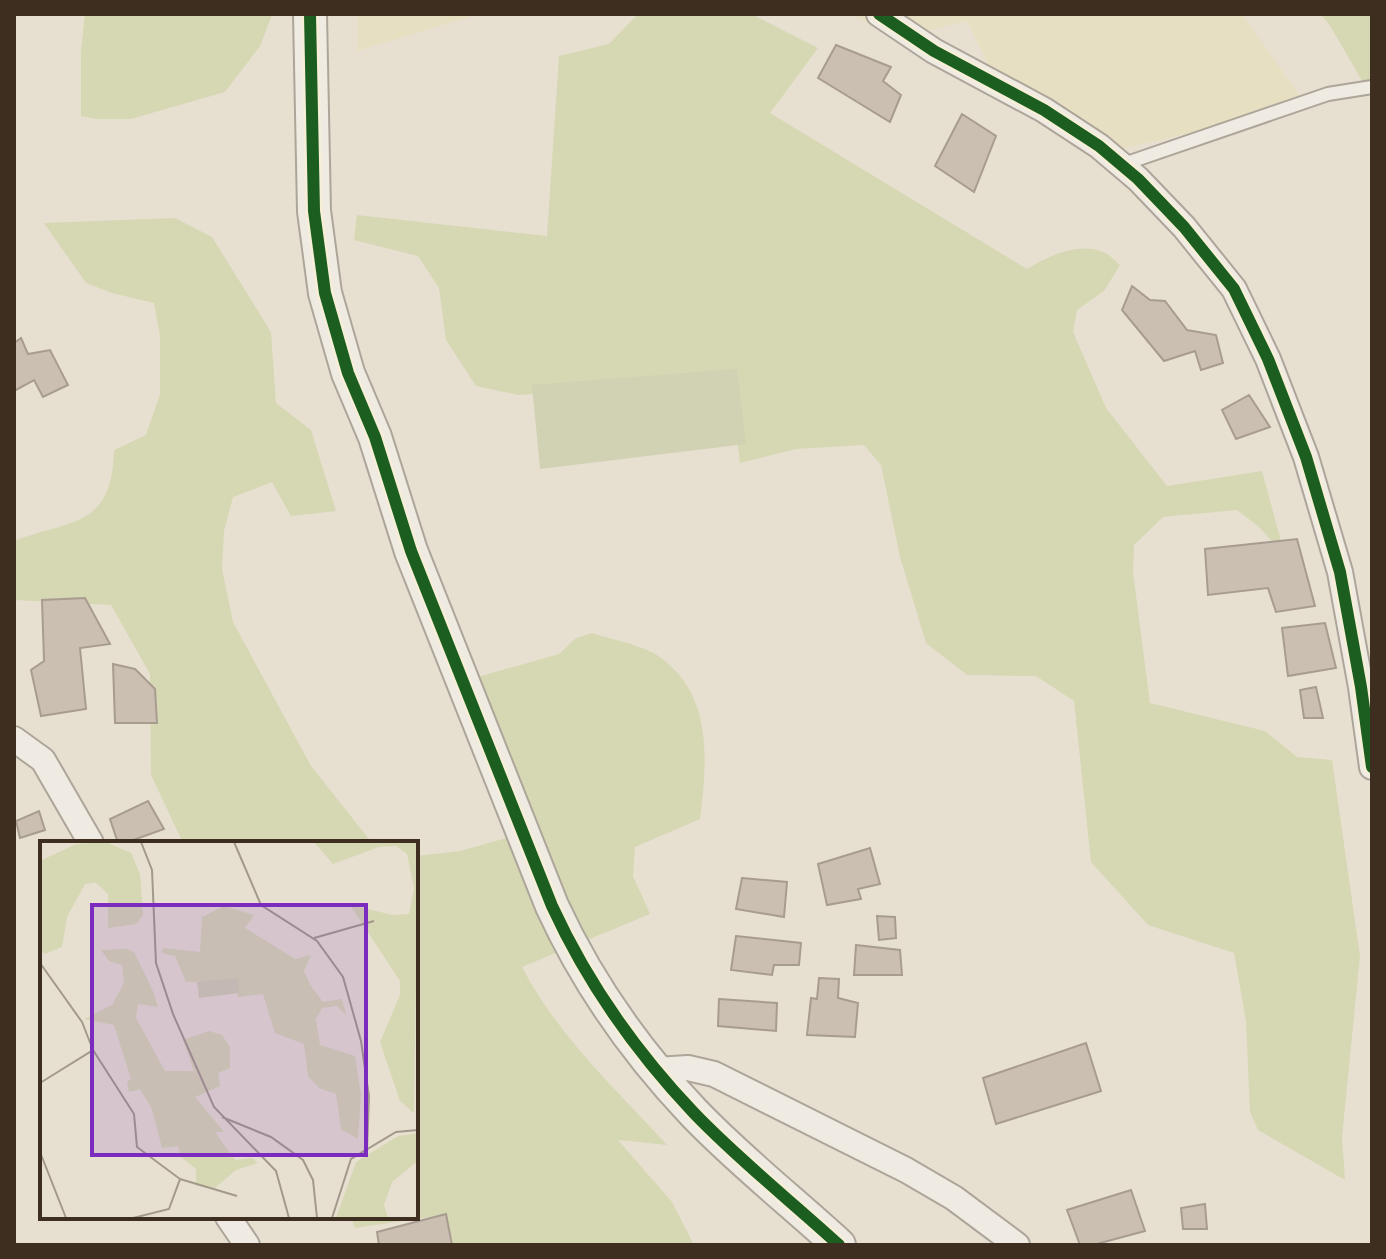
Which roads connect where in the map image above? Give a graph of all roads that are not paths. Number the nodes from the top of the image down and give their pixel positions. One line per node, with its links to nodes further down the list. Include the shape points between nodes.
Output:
1 (310, 14): 8 (street, via 314,211 325,293 348,373 375,437 411,551 552,906 595,984)
2 (879, 14): 4 (street, via 934,51 1044,110)
3 (1372, 87): 4 (lane, via 1328,94)
4 (1121, 165): 6 (street, via 1184,227 1234,289 1268,359 1306,457 1340,572)
5 (14, 739): 7 (street, via 43,760)
6 (1372, 767)
7 (90, 841)
8 (656, 1070): 11 (street, via 695,1114); 12 (street, via 688,1068 714,1074 906,1170)
9 (229, 1219): 10 (street)
10 (247, 1245)
11 (839, 1245)
12 (1017, 1245)

